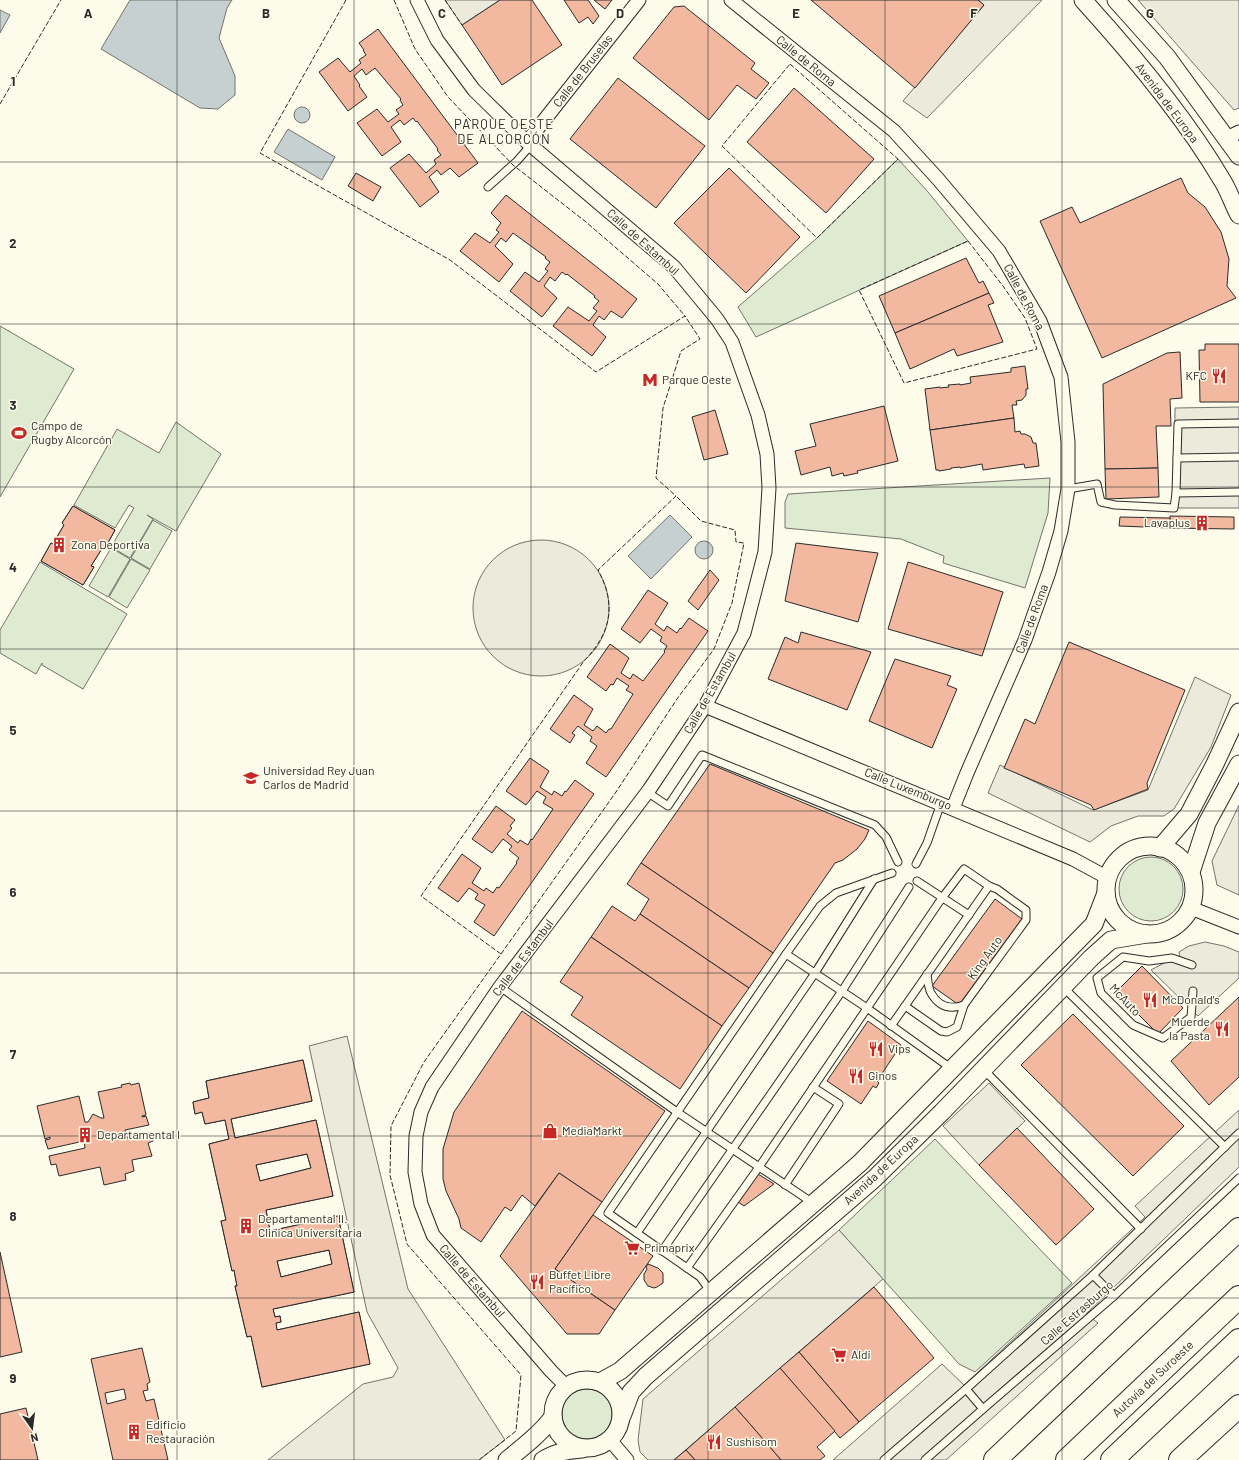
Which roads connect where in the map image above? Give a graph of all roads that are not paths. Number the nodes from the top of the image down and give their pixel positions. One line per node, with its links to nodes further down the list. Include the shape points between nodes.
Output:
1 (417, 0): 7 (street, Calle de Estambul, via 438,40 474,90)
2 (639, 0): 7 (street, Calle de Bruselas)
3 (731, 0): 14 (street, Calle de Roma, via 894,131 938,178 999,251 1040,321 1061,377 1068,442)
4 (1083, 0): 10 (street, Avenida de Europa, via 1185,124 1222,180)
5 (1116, 0): 6 (street)
6 (1233, 135): 8 (street)
7 (529, 143): 9 (lane, via 517,161); 17 (street, Calle de Estambul, via 684,278 732,342 758,415 767,454 769,488 765,552 744,632)
8 (1239, 156)
9 (488, 187)
10 (1239, 215)
11 (1239, 423): 13 (lane, via 1178,424)
12 (1239, 457): 13 (lane)
13 (1177, 458): 16 (lane)
14 (1068, 489): 16 (lane, via 1096,484 1101,502 1174,508); 21 (street, Calle de Roma, via 1061,531 1025,640 967,773)
15 (1239, 492): 16 (lane)
16 (1176, 493)
17 (705, 706): 20 (street, Calle de Estambul); 21 (street, Calle Luxemburgo)
18 (1239, 712): 22 (street, via 1189,814)
19 (1239, 764): 25 (street, via 1207,823)
20 (647, 792): 23 (lane, via 668,806 702,755 875,825 886,837); 42 (street, Calle de Estambul)
21 (947, 805): 24 (lane); 29 (street, Calle Luxemburgo, via 1073,859)
22 (1160, 848): 25 (street, via 1178,856); 29 (street, via 1147,846 1134,849 1123,856 1113,866)
23 (898, 862)
24 (916, 864)
25 (1191, 872): 33 (street, via 1194,893)
26 (892, 873): 27 (lane)
27 (874, 879): 37 (lane, via 836,893 820,906); 39 (lane)
28 (917, 881): 32 (lane)
29 (1107, 885): 36 (street, via 1108,905 1114,916 1123,925); 49 (street, Avenida de Europa, via 1094,924)
30 (909, 886): 43 (lane)
31 (990, 886): 32 (lane, via 964,869); 34 (lane); 45 (lane, King Auto, via 1026,910 1026,920)
32 (942, 898): 34 (lane); 47 (lane)
33 (1190, 908): 35 (street); 36 (street, via 1173,928 1160,933)
34 (969, 915): 40 (lane)
35 (1239, 927)
36 (1146, 934): 41 (street, Avenida de Europa, via 1111,940)
37 (786, 954): 39 (lane); 52 (lane)
38 (1192, 965): 44 (lane, McAuto, via 1172,958 1149,961 1123,957 1097,978 1101,993 1133,1025 1163,1038 1191,1017)
39 (815, 973): 43 (lane); 53 (lane)
40 (927, 974): 45 (lane, via 930,992 941,1005 956,1008); 46 (lane)
41 (1063, 986): 50 (street, Avenida de Europa); 55 (lane)
42 (500, 987): 52 (lane); 72 (street, Calle de Estambul, via 432,1087 421,1112 416,1136 415,1172 421,1204 433,1235)
43 (842, 991): 47 (lane); 56 (lane)
44 (1193, 991)
45 (964, 1005): 46 (lane, via 956,1027 947,1032 940,1031)
46 (905, 1006): 48 (lane)
47 (867, 1008): 48 (lane); 51 (lane)
48 (891, 1026): 49 (lane)
49 (952, 1069): 60 (street, Avenida de Europa, via 860,1163)
50 (982, 1069): 61 (lane); 76 (street, Avenida de Europa, via 875,1178 646,1376 631,1392)
51 (814, 1086): 57 (lane); 59 (lane, via 839,1104)
52 (677, 1112): 53 (lane); 63 (lane, via 608,1213)
53 (706, 1132): 56 (lane); 63 (lane)
54 (1239, 1133): 55 (lane)
55 (1225, 1147): 61 (lane)
56 (732, 1149): 57 (lane); 64 (lane)
57 (759, 1167): 59 (lane); 65 (lane)
58 (1239, 1178): 68 (lane, Calle Estrasburgo)
59 (786, 1185): 60 (lane)
60 (813, 1203): 67 (street, Avenida de Europa)
61 (1141, 1229): 66 (lane)
62 (1239, 1230): 85 (highway)
63 (637, 1233): 64 (lane)
64 (662, 1251): 65 (lane)
65 (687, 1268): 67 (lane, via 702,1279)
66 (1093, 1275): 68 (lane); 73 (lane)
67 (712, 1293): 71 (street, Avenida de Europa, via 620,1371)
68 (1114, 1296): 75 (lane, Calle Estrasburgo)
69 (1239, 1297): 86 (highway, Autovía del Suroeste)
70 (1239, 1340): 87 (highway)
71 (600, 1382): 72 (street, via 577,1381); 76 (street, via 617,1396)
72 (567, 1387): 77 (street, via 556,1400)
73 (966, 1389): 75 (lane); 83 (lane)
74 (1239, 1406): 88 (highway)
75 (983, 1408): 84 (lane, Calle Estrasburgo)
76 (622, 1416): 78 (street, via 616,1433)
77 (553, 1417): 79 (street, via 560,1435 575,1447); 80 (street)
78 (610, 1440): 79 (street, via 598,1447); 82 (street)
79 (585, 1449): 81 (street, via 566,1450)
80 (507, 1460)
81 (543, 1460)
82 (627, 1460)
83 (884, 1460)
84 (925, 1460)
85 (995, 1460)
86 (1067, 1460)
87 (1112, 1460)
88 (1180, 1460)

